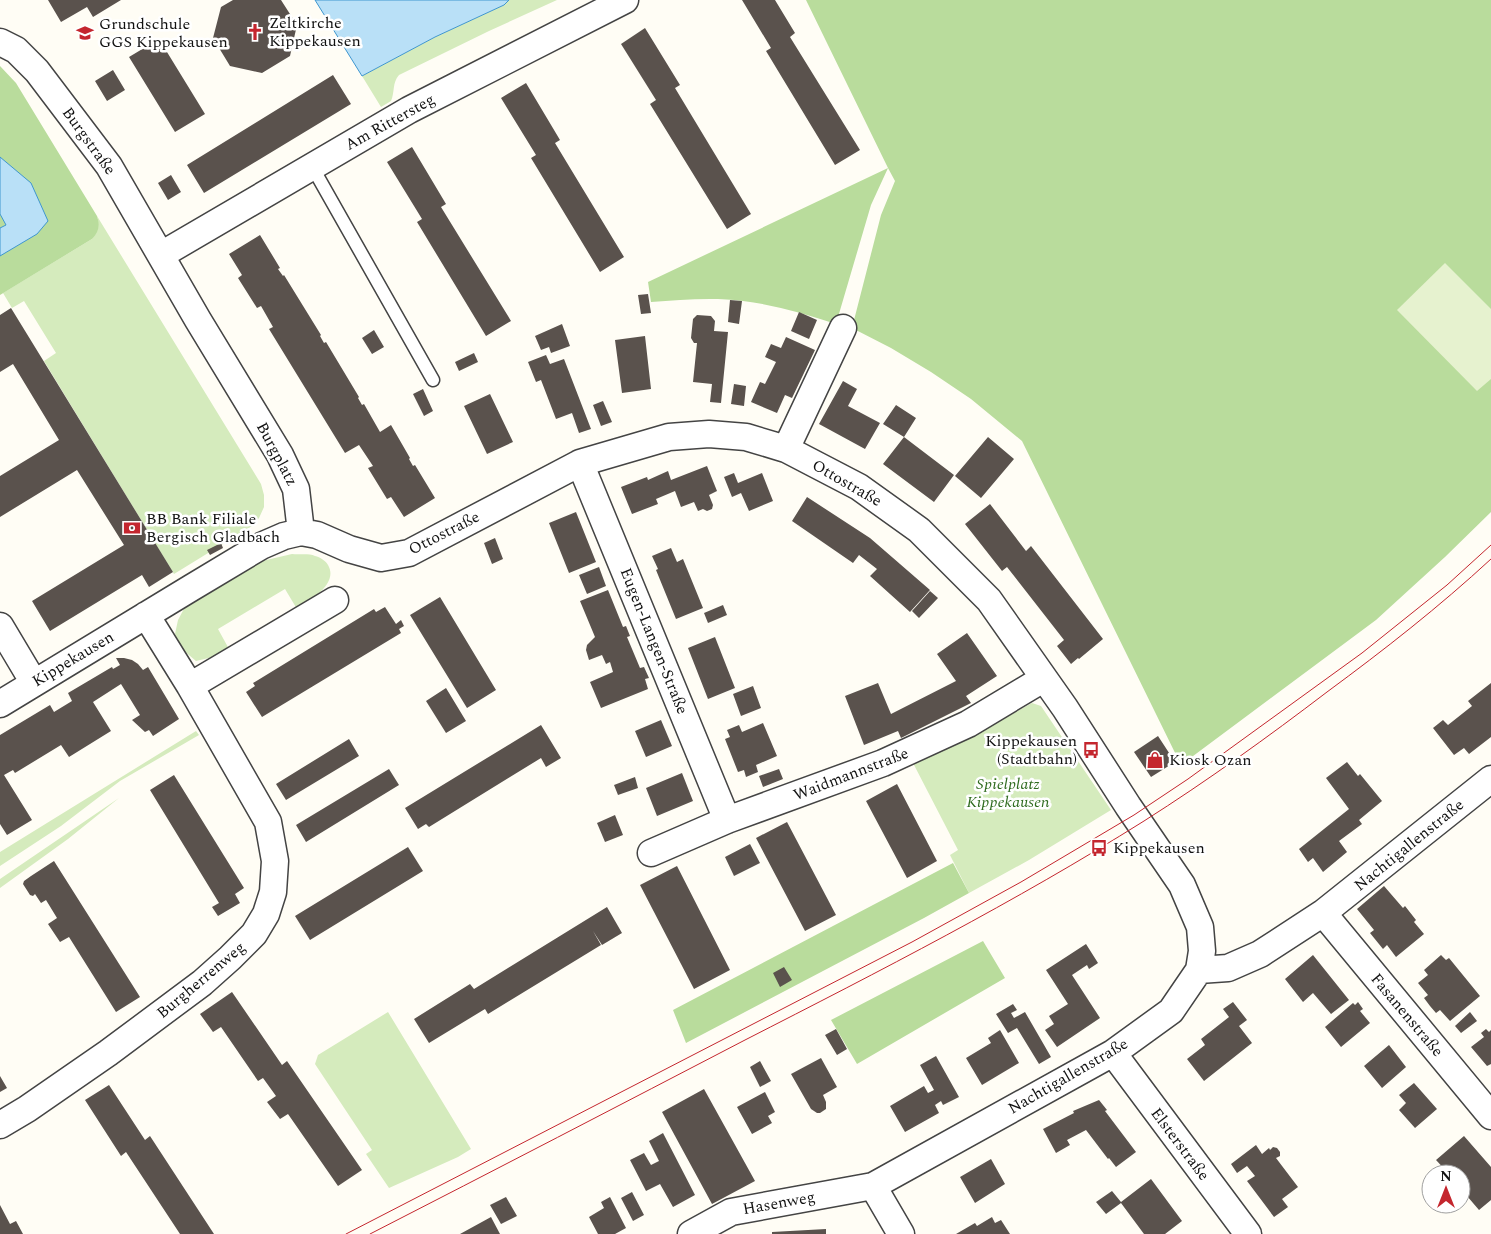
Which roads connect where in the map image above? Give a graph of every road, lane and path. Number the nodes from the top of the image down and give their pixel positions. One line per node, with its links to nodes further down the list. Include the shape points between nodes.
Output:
1 (625, 0): 3 (street, Am Rittersteg, via 408,110)
2 (0, 42): 4 (street, Burgstraße, via 16,50 37,71 103,158)
3 (313, 164): 4 (street, Am Rittersteg); 6 (lane)
4 (160, 255): 9 (street, Burgplatz, via 280,455 296,489)
5 (843, 328): 7 (street)
6 (433, 380)
7 (786, 449): 8 (street, Ottostraße, via 746,437 709,434 669,437); 13 (street, Ottostraße, via 859,487 919,530 989,600)
8 (580, 463): 9 (street, Ottostraße, via 409,553 381,558); 18 (street, Eugen-Langen-Straße)
9 (301, 532): 11 (street, via 261,546)
10 (335, 600): 15 (street)
11 (146, 615): 14 (street, Kippekausen); 15 (street, Burgherrenweg)
12 (0, 626): 14 (street)
13 (1044, 679): 18 (street, Waidmannstraße, via 968,724 883,764); 21 (street, Ottostraße, via 1182,885 1200,927 1202,950)
14 (34, 683): 16 (street, Kippekausen)
15 (190, 686): 24 (street, Burgherrenweg, via 268,822 275,861 273,892 266,914 254,934 202,983 108,1053)
16 (0, 704)
17 (1491, 779): 20 (street, Nachtigallenstraße)
18 (727, 820): 19 (street, Waidmannstraße)
19 (651, 853)
20 (1323, 913): 21 (street, Nachtigallenstraße, via 1260,954 1228,968); 23 (street, Fasanenstraße)
21 (1199, 970): 22 (street, Nachtigallenstraße, via 1171,1010)
22 (1113, 1053): 25 (street, Nachtigallenstraße); 28 (street, Elsterstraße)
23 (1491, 1116)
24 (0, 1125)
25 (873, 1186): 26 (street, Hasenweg, via 731,1212); 27 (street)
26 (691, 1234)
27 (902, 1234)
28 (1248, 1234)

